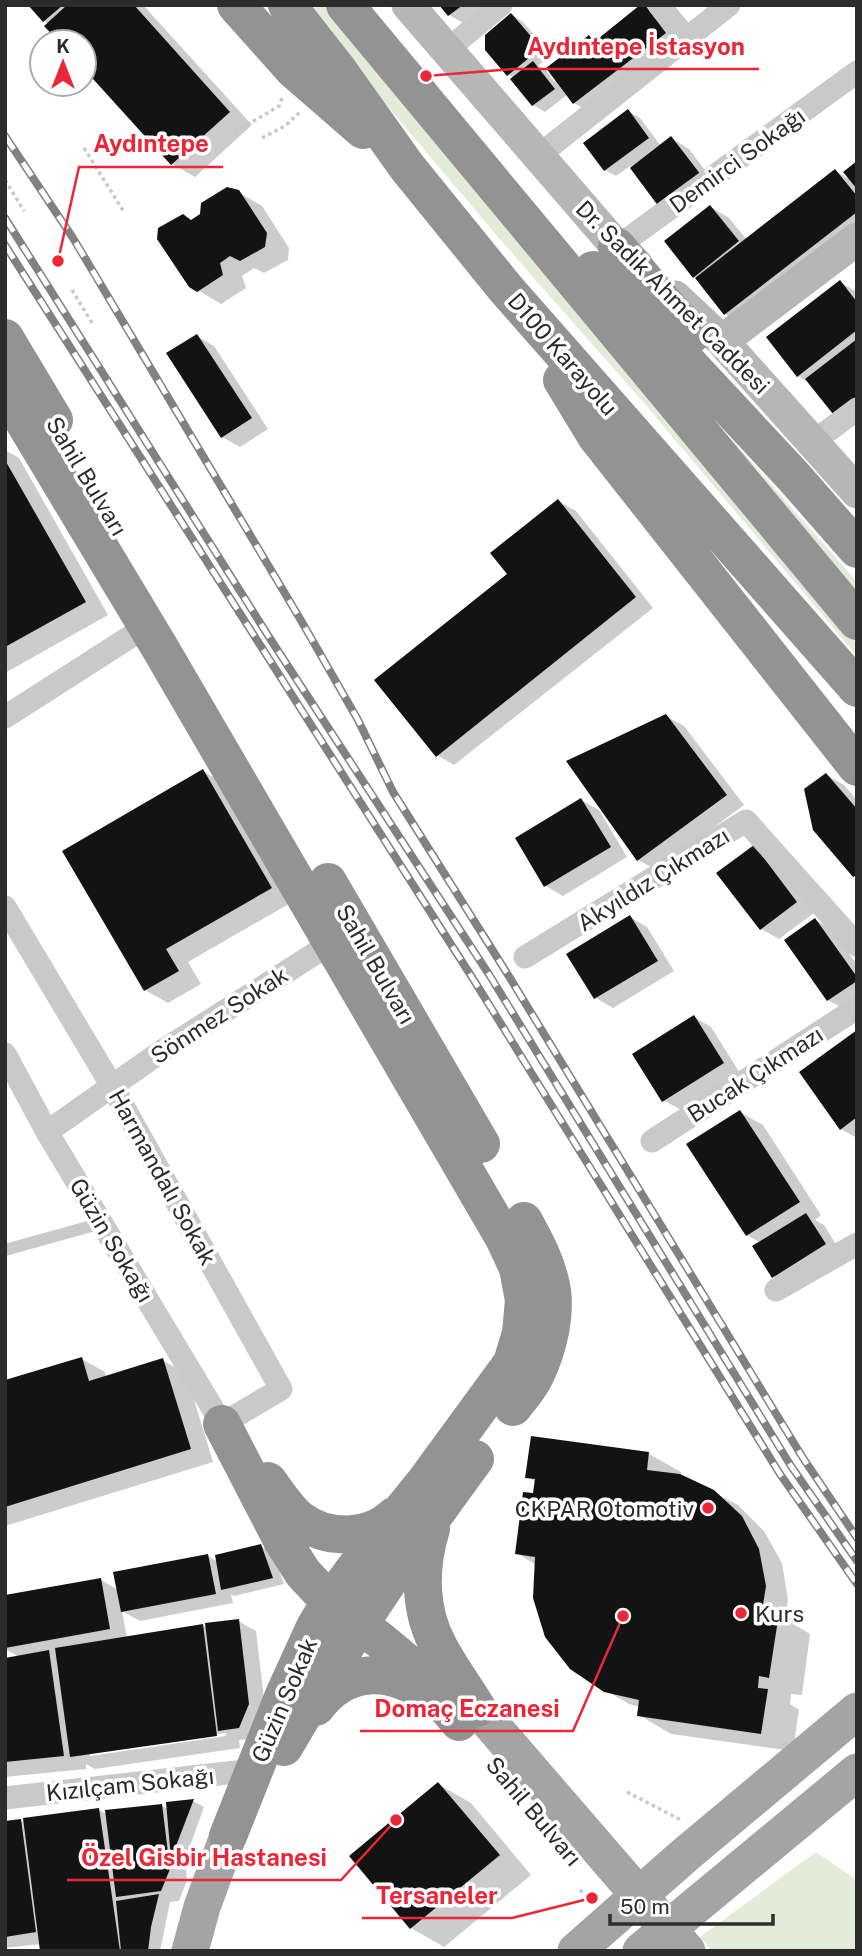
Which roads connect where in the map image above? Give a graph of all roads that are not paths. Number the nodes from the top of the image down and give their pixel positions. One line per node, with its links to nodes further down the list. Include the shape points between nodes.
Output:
1 (236, 5): 13 (highway, via 294,70)
2 (287, 5): 13 (highway, D100 Karayolu)
3 (345, 5): 11 (highway)
4 (408, 5): 9 (main road, Dr. Sadık Ahmet Caddesi)
5 (501, 5): 9 (street)
6 (659, 5): 8 (street)
7 (729, 5): 8 (street)
8 (687, 39): 12 (street)
9 (447, 50): 12 (main road, Dr. Sadık Ahmet Caddesi)
10 (857, 72): 15 (street, Demirci Sokağı)
11 (428, 106): 22 (highway, via 683,358); 26 (highway)
12 (538, 156): 15 (main road, Dr. Sadık Ahmet Caddesi)
13 (407, 167): 16 (highway, D100 Karayolu)
14 (857, 239): 18 (main road)
15 (617, 247): 18 (main road, Dr. Sadık Ahmet Caddesi); 22 (highway, via 705,352)
16 (506, 289): 25 (highway, D100 Karayolu); 31 (highway, via 596,436)
17 (5, 338): 36 (highway, Sahil Bulvarı)
18 (722, 341): 21 (main road, Dr. Sadık Ahmet Caddesi)
19 (5, 390): 27 (highway, Sahil Bulvarı)
20 (857, 409): 21 (street)
21 (813, 442): 23 (main road, Dr. Sadık Ahmet Caddesi)
22 (793, 476): 24 (highway)
23 (857, 492)
24 (857, 548)
25 (779, 601): 28 (highway, D100 Karayolu); 29 (highway)
26 (857, 621)
27 (147, 626): 30 (street); 33 (highway, Sahil Bulvarı)
28 (857, 688)
29 (857, 701)
30 (5, 717)
31 (857, 767)
32 (5, 907): 39 (street, Harmandalı Sokak)
33 (333, 942): 36 (street, via 355,942); 39 (street, Sönmez Sokak); 48 (highway, Sahil Bulvarı, via 504,1238 519,1268 524,1300 522,1333 512,1363)
34 (857, 945): 35 (street, Akyıldız Çıkmazı, via 746,821)
35 (525, 957)
36 (386, 979): 47 (highway, Sahil Bulvarı, via 520,1212 551,1283 546,1349 534,1378)
37 (857, 1008): 41 (street, Bucak Çıkmazı)
38 (5, 1054): 40 (street, Güzin Sokağı)
39 (112, 1086): 40 (street, Sönmez Sokak); 46 (street, Harmandalı Sokak, via 281,1389)
40 (47, 1132): 42 (street, Güzin Sokağı)
41 (652, 1141)
42 (102, 1223): 44 (lane); 46 (street, Güzin Sokağı)
43 (857, 1244): 45 (street)
44 (5, 1250)
45 (776, 1290)
46 (222, 1424): 48 (highway, via 297,1518 318,1531 340,1535 364,1532 384,1526); 50 (highway, Sahil Bulvarı, via 282,1540 303,1573)
47 (443, 1502): 49 (highway, Sahil Bulvarı); 53 (highway, via 423,1567 426,1617)
48 (406, 1505): 49 (highway, Sahil Bulvarı)
49 (367, 1583): 50 (highway, Güzin Sokak); 51 (highway); 53 (highway, Sahil Bulvarı)
50 (330, 1602): 51 (highway, Sahil Bulvarı); 54 (highway, Güzin Sokak, via 284,1695)
51 (360, 1625): 53 (highway, Sahil Bulvarı); 54 (highway)
52 (857, 1711): 59 (main road, via 683,1838)
53 (468, 1715): 54 (highway, via 387,1675 367,1675 342,1682 323,1698); 61 (main road, Sahil Bulvarı); 62 (main road, Sahil Bulvarı)
54 (267, 1762): 56 (street, Kızılçam Sokağı); 57 (highway, Güzin Sokak)
55 (857, 1772): 60 (main road)
56 (5, 1798)
57 (228, 1836): 58 (main road)
58 (190, 1951)
59 (576, 1951)
60 (640, 1951)
61 (655, 1951)
62 (687, 1951)

